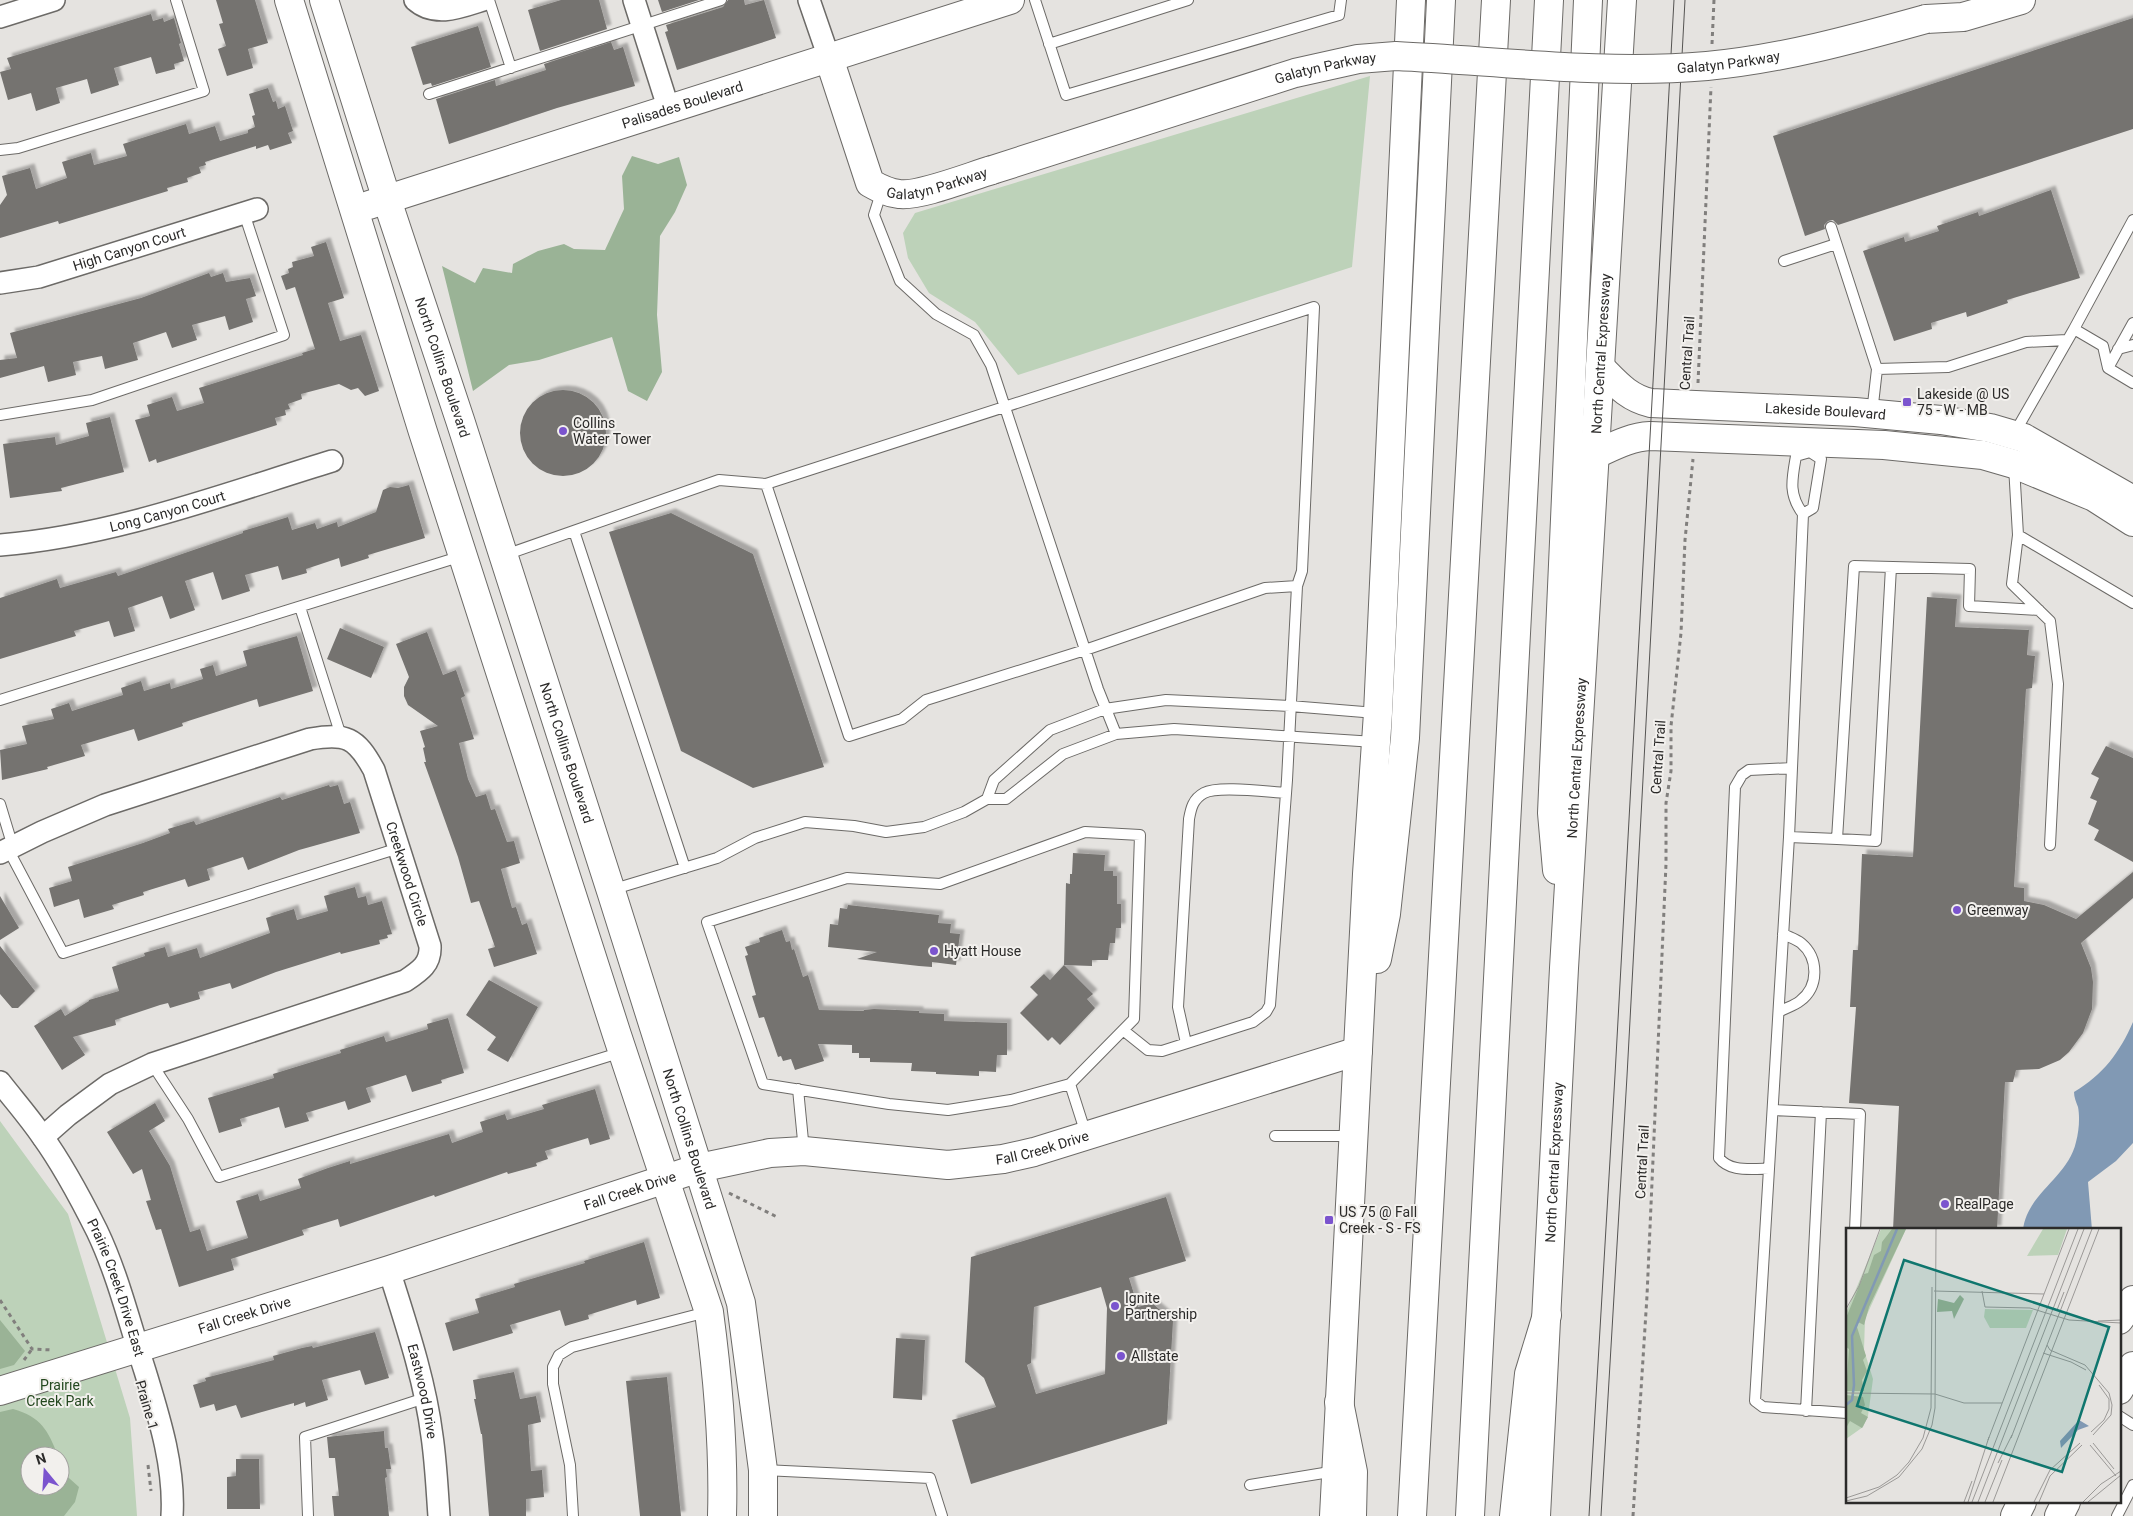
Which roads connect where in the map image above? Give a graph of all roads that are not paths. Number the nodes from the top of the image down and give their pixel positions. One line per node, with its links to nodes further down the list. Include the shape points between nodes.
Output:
1 (54, 0): 23 (street)
2 (176, 0): 33 (lane, via 204,91 18,148)
3 (289, 0): 36 (main road)
4 (324, 0): 35 (main road, North Collins Boulevard)
5 (483, 0): 22 (street, via 451,10)
6 (489, 0): 30 (lane)
7 (634, 0): 25 (street)
8 (718, 0): 25 (lane)
9 (810, 0): 27 (street)
10 (1010, 0): 27 (main road, Palisades Boulevard)
11 (1035, 0): 26 (lane)
12 (1188, 0): 26 (lane)
13 (1341, 0): 26 (lane, via 1339,15 1066,96)
14 (1411, 0): 77 (main road)
15 (1441, 0): 28 (main road)
16 (1496, 0): 147 (main road)
17 (1549, 0): 148 (main road)
18 (1588, 0): 29 (main road)
19 (1622, 0): 48 (main road, North Central Expressway)
20 (1959, 0): 24 (main road, Galatyn Parkway)
21 (2021, 0): 24 (main road, Galatyn Parkway, via 1963,17)
22 (422, 4)
23 (0, 17)
24 (1926, 19): 29 (main road, Galatyn Parkway, bridge, via 1839,44 1737,62 1664,68)
25 (642, 26): 30 (lane); 32 (street)
26 (1049, 44)
27 (829, 58): 32 (main road, Palisades Boulevard); 34 (main road, Galatyn Parkway, via 870,183)
28 (1437, 58): 29 (main road, Galatyn Parkway, bridge); 34 (main road, Galatyn Parkway, bridge, via 1396,56 1358,59 1303,71 930,189 900,195); 99 (main road, via 1405,738 1386,914)
29 (1584, 67): 95 (main road, via 1552,813)
30 (511, 68): 31 (lane)
31 (429, 94)
32 (669, 110): 35 (main road, Palisades Boulevard)
33 (0, 150)
34 (882, 190): 52 (lane, via 874,215 900,281 936,314 974,335 991,365)
35 (386, 200): 36 (main road, Palisades Boulevard); 66 (main road, North Collins Boulevard)
36 (353, 210): 67 (main road)
37 (250, 211): 42 (street, High Canyon Court, via 39,277); 54 (lane, via 284,335 92,400)
38 (2133, 220): 44 (lane)
39 (1831, 227): 40 (lane)
40 (1836, 244): 41 (lane); 50 (lane)
41 (1784, 261)
42 (0, 284)
43 (2133, 323): 47 (lane)
44 (2074, 329): 45 (lane); 49 (lane, via 2103,346)
45 (2067, 340): 50 (lane, via 2026,342 1948,367); 56 (lane, via 2019,422)
46 (2133, 345): 47 (lane)
47 (2118, 349): 49 (lane)
48 (1600, 368): 53 (main road, Lakeside Boulevard, via 1627,394 1642,401); 57 (main road, North Central Expressway)
49 (2108, 368): 51 (lane)
50 (1877, 369): 53 (lane)
51 (2133, 383)
52 (1004, 406): 59 (lane); 69 (lane, via 1314,307 1302,571); 73 (lane)
53 (1872, 414): 56 (main road, Lakeside Boulevard, via 1990,428)
54 (0, 415)
55 (1810, 448): 56 (main road, Lakeside Boulevard, via 1884,445 1983,455); 57 (main road, Lakeside Boulevard, via 1692,437 1642,436); 61 (lane, via 1821,459 1813,508); 61 (lane, via 1796,456 1792,476 1794,502)
56 (2014, 449): 60 (main road, Lakeside Boulevard, via 2024,438); 62 (main road, Lakeside Boulevard); 64 (lane)
57 (1594, 455): 95 (main road, North Central Expressway)
58 (332, 461): 65 (street, Long Canyon Court, via 195,504 93,531)
59 (766, 484): 63 (lane, via 719,480); 73 (lane, via 849,736 902,718 926,700)
60 (2133, 500)
61 (1803, 514): 82 (lane)
62 (2133, 522)
63 (574, 531): 66 (lane); 91 (lane)
64 (2018, 535): 70 (lane); 72 (lane, via 2012,584)
65 (0, 545)
66 (501, 549): 67 (main road); 92 (main road, North Collins Boulevard)
67 (463, 556): 71 (lane); 93 (main road)
68 (1891, 567): 72 (lane, via 1970,569 1969,606); 87 (lane, via 1854,566); 87 (lane, via 1876,841)
69 (1297, 586): 73 (lane, via 1266,588); 75 (lane)
70 (2133, 603)
71 (300, 607): 74 (lane); 79 (lane)
72 (2039, 610): 88 (lane, via 2050,621 2058,684)
73 (1085, 650): 76 (lane)
74 (0, 700)
75 (1290, 706): 76 (lane, via 1166,700); 77 (lane); 80 (lane)
76 (1106, 710): 78 (lane); 84 (lane, via 1050,730 994,780)
77 (1378, 713): 81 (main road)
78 (1116, 734): 80 (lane, via 1174,729); 84 (lane, via 1063,754 1006,799)
79 (341, 736): 89 (street, Creekwood Circle, via 357,744 370,762); 90 (street, via 310,739 105,805)
80 (1288, 736): 81 (lane); 83 (lane)
81 (1376, 742): 99 (main road)
82 (1792, 768): 86 (lane); 113 (lane, via 1749,770 1742,775 1736,787 1719,1158 1732,1168)
83 (1286, 793): 98 (lane, via 1270,1005 1253,1022); 98 (lane, via 1212,789 1197,798 1192,806 1178,1007)
84 (987, 799): 91 (lane, via 964,812 924,827 905,830 886,832 804,822 755,838 717,858)
85 (0, 804): 90 (lane)
86 (1789, 837): 87 (lane); 94 (lane)
87 (1837, 839)
88 (2050, 844)
89 (399, 848): 90 (lane, via 63,953); 101 (street, Creekwood Circle, via 430,946 430,957 417,974 405,981)
90 (7, 850)
91 (685, 868): 92 (lane)
92 (611, 890): 93 (main road); 112 (main road, North Collins Boulevard)
93 (574, 902): 100 (main road)
94 (1783, 934): 96 (lane); 96 (lane, via 1799,941 1808,950 1814,964 1814,978 1809,992 1799,1002)
95 (1564, 968): 119 (main road, North Central Expressway)
96 (1778, 1012): 105 (lane)
97 (1123, 1030): 98 (lane, via 1148,1050 1162,1051); 103 (lane); 104 (lane, via 1134,1019 1140,835 1085,832 940,884 847,878 707,922 763,1084)
98 (1186, 1044)
99 (1358, 1051): 107 (main road, Fall Creek Drive); 109 (main road)
100 (623, 1052): 101 (lane, via 219,1177 188,1119); 114 (main road)
101 (152, 1064): 110 (street, Creekwood Circle, via 110,1084)
102 (0, 1082): 110 (street, Prairie Creek Drive East)
103 (1070, 1084): 104 (lane, via 1011,1100 948,1110); 107 (lane)
104 (798, 1090): 111 (lane)
105 (1773, 1110): 106 (lane); 113 (lane)
106 (1821, 1112): 115 (lane, via 1860,1114); 127 (lane)
107 (1087, 1135): 111 (main road, Fall Creek Drive, via 1003,1159 948,1165)
108 (1275, 1136): 109 (lane)
109 (1354, 1136): 126 (main road)
110 (43, 1137): 121 (street, Prairie Creek Drive East, via 98,1233)
111 (804, 1151): 112 (main road, Fall Creek Drive, via 770,1153)
112 (699, 1168): 114 (main road, Fall Creek Drive); 132 (main road, North Collins Boulevard, via 741,1302)
113 (1769, 1169): 127 (lane, via 1755,1401 1763,1407)
114 (666, 1179): 116 (main road, Fall Creek Drive); 118 (main road)
115 (1855, 1228)
116 (389, 1270): 121 (main road, Fall Creek Drive); 125 (street, Eastwood Drive)
117 (2133, 1300): 120 (main road)
118 (709, 1312): 131 (main road); 141 (lane, via 572,1347 559,1355 553,1367 553,1384 570,1466)
119 (1547, 1315): 149 (main road, via 1529,1374); 150 (main road, North Central Expressway)
120 (2120, 1319)
121 (138, 1348): 124 (main road, Fall Creek Drive); 138 (street, Prairie Creek Drive East, via 156,1406 169,1466)
122 (2133, 1366): 123 (main road)
123 (2120, 1388)
124 (0, 1391)
125 (425, 1398): 139 (lane, via 305,1437); 140 (street, Eastwood Drive)
126 (1339, 1402): 133 (main road); 146 (main road, via 1353,1472)
127 (1806, 1411): 128 (lane)
128 (1846, 1413)
129 (2120, 1417): 130 (lane)
130 (2133, 1425)
131 (724, 1467): 132 (main road); 142 (main road)
132 (763, 1470): 143 (main road, North Collins Boulevard); 144 (lane, via 930,1478)
133 (1336, 1471): 134 (lane); 145 (main road)
134 (1250, 1485)
135 (2133, 1486): 153 (lane)
136 (2021, 1504): 151 (main road)
137 (2065, 1504): 152 (main road)
138 (172, 1516)
139 (308, 1516)
140 (439, 1516)
141 (573, 1516)
142 (722, 1516)
143 (763, 1516)
144 (942, 1516)
145 (1334, 1516)
146 (1352, 1516)
147 (1412, 1516)
148 (1470, 1516)
149 (1514, 1516)
150 (1536, 1516)
151 (2015, 1516)
152 (2059, 1516)
153 (2117, 1516)

